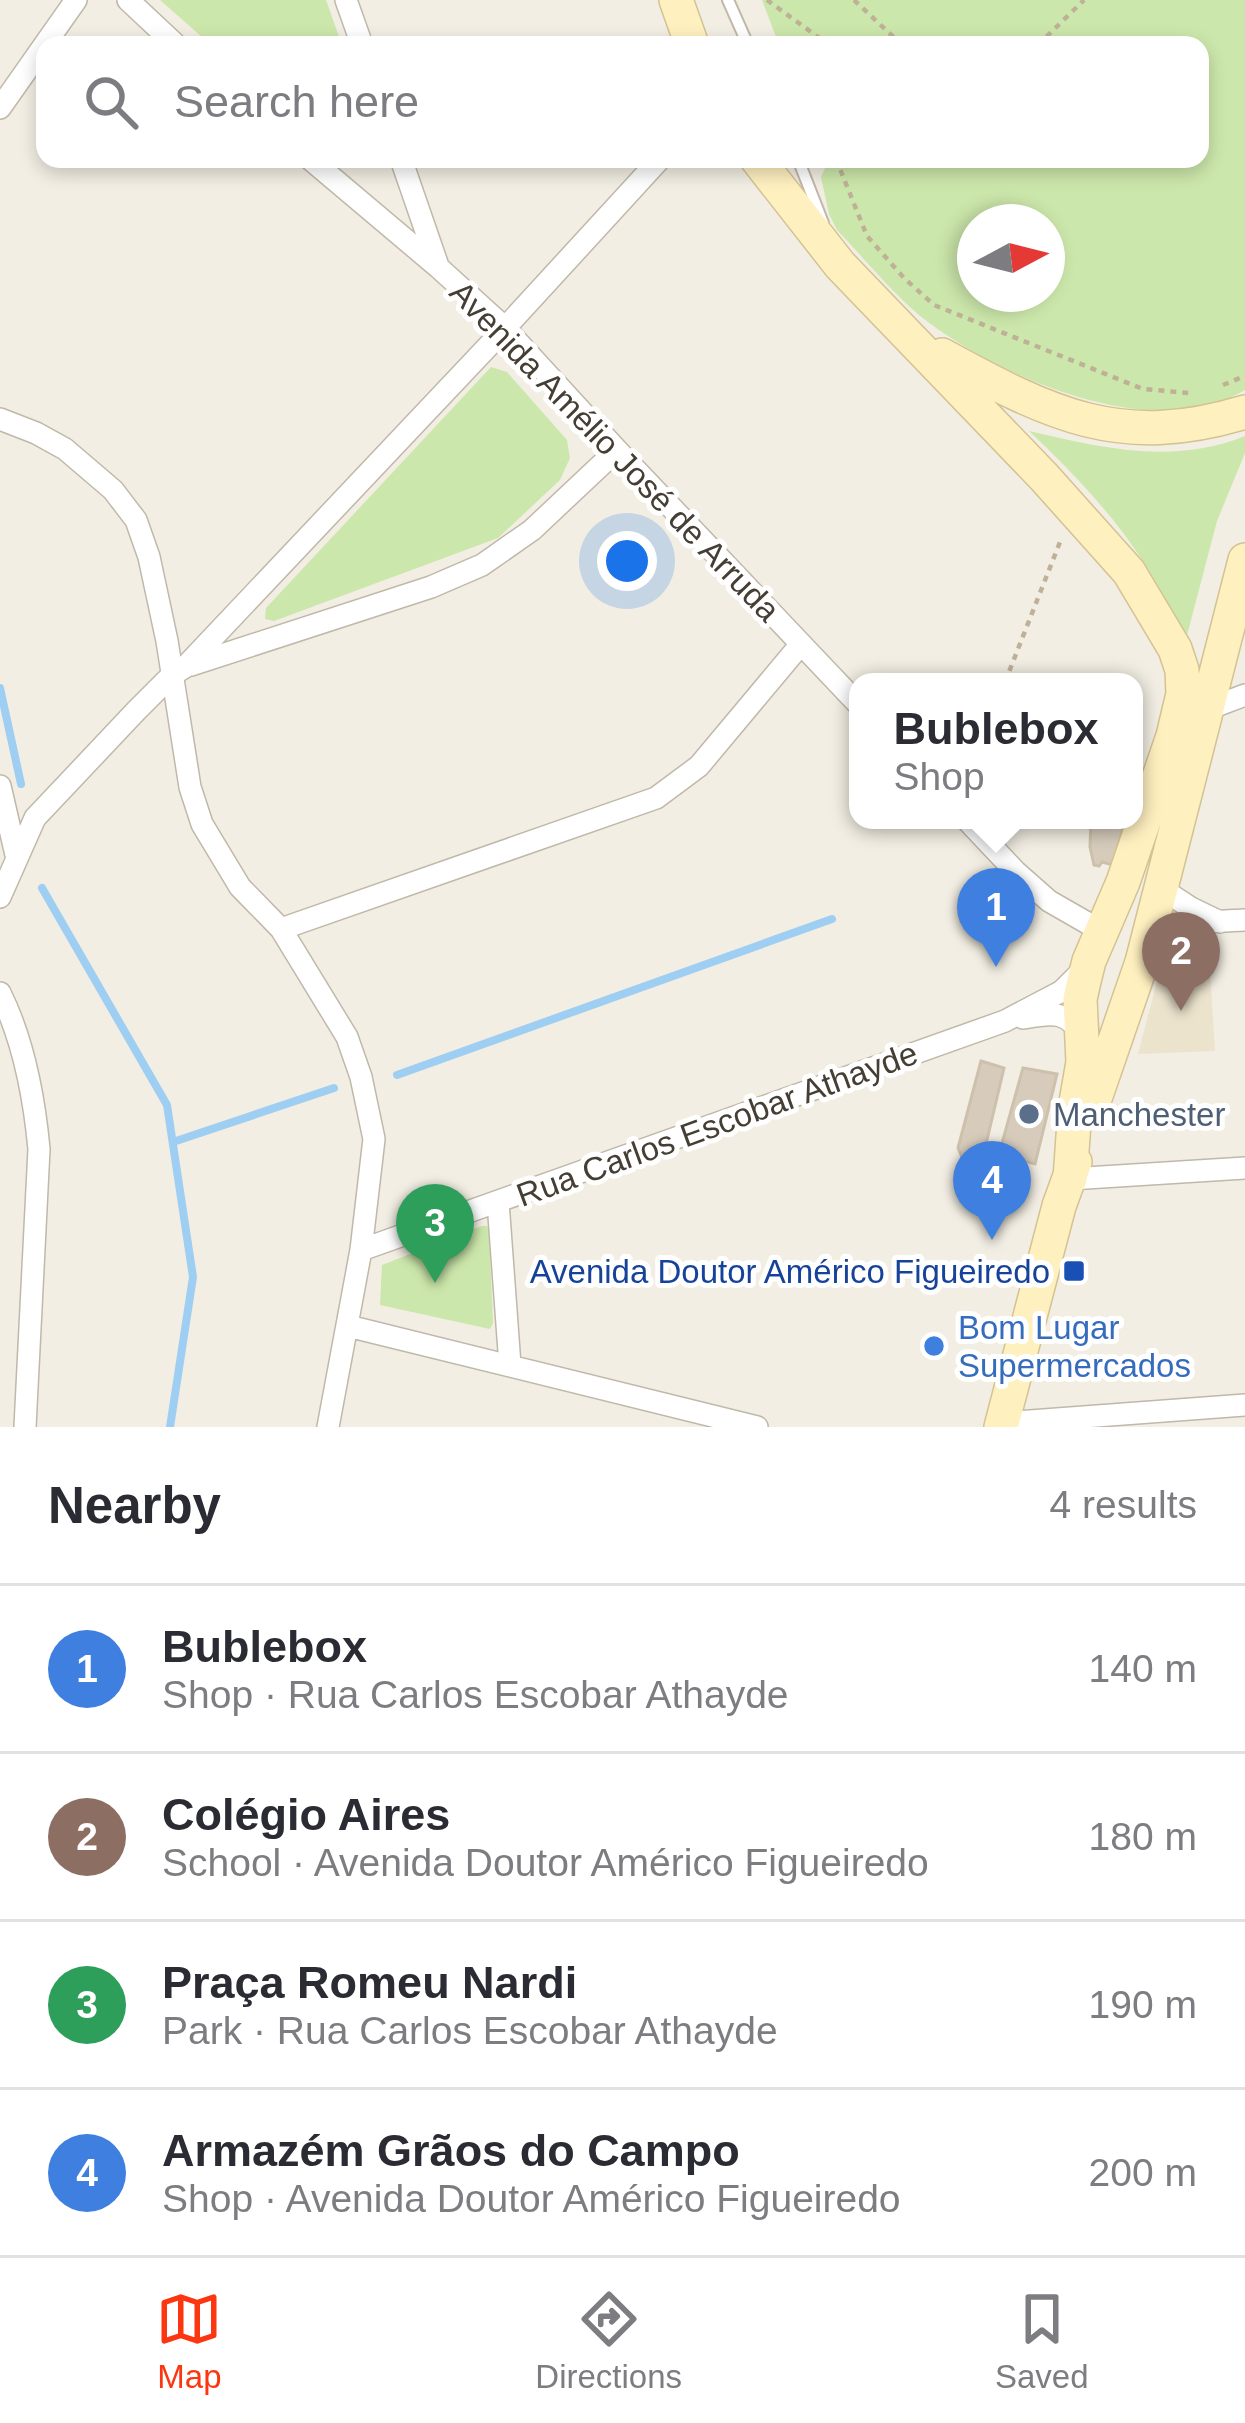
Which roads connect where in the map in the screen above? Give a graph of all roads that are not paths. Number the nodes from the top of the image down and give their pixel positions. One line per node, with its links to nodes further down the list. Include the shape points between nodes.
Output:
1 (76, 0): 6 (street)
2 (128, 0): 7 (street)
3 (346, 0): 8 (street)
4 (676, 0): 9 (main road)
5 (728, 0): 10 (lane)
6 (51, 36)
7 (166, 36)
8 (359, 36)
9 (689, 36)
10 (744, 36)
11 (36, 57): 12 (street)
12 (0, 108)
13 (321, 168): 19 (street, Avenida Amélio José de Arruda)
14 (404, 168): 19 (street)
15 (652, 168): 20 (street)
16 (764, 168): 18 (main road)
17 (802, 168): 18 (lane)
18 (840, 265): 21 (main road)
19 (438, 267): 20 (street, Avenida Amélio José de Arruda)
20 (505, 328): 24 (street, Avenida Amélio José de Arruda); 27 (street)
21 (914, 339): 22 (main road, via 1075,419 1192,426); 38 (main road, via 1129,572 1182,670)
22 (1245, 412)
23 (0, 419): 28 (street, via 65,449 136,520)
24 (616, 450): 29 (street, via 532,530 482,565); 30 (street, Avenida Amélio José de Arruda)
25 (1245, 560): 26 (main road)
26 (1227, 628): 31 (street); 36 (main road)
27 (219, 631): 28 (street); 29 (street); 32 (street)
28 (167, 641): 32 (street)
29 (259, 643): 32 (street)
30 (801, 644): 33 (street, Avenida Amélio José de Arruda); 50 (street, via 699,766 656,798)
31 (1240, 662)
32 (179, 671): 35 (street); 37 (street)
33 (849, 695)
34 (1245, 695): 36 (street)
35 (136, 710): 37 (street, via 165,706); 43 (street, via 35,818)
36 (1204, 718): 44 (main road)
37 (180, 725): 50 (street, via 202,824 240,887)
38 (1173, 736): 40 (main road); 44 (main road, via 1144,865)
39 (0, 786): 43 (street)
40 (1143, 823)
41 (975, 829): 47 (street)
42 (1141, 829): 46 (main road)
43 (16, 855): 45 (street)
44 (1162, 889): 49 (street); 52 (main road)
45 (0, 897)
46 (1117, 899): 47 (street, via 1096,911); 51 (main road)
47 (1067, 912): 51 (street)
48 (1245, 920): 49 (street)
49 (1221, 922): 52 (street, via 1165,933)
50 (281, 929): 60 (street, via 347,1036 362,1077 374,1139)
51 (1096, 946): 54 (street, Rua Carlos Escobar Athayde, via 1062,991); 55 (main road, via 1080,999); 56 (main road, via 1124,947 1128,957)
52 (1142, 962): 56 (main road)
53 (0, 993): 65 (street, via 28,1077 39,1149)
54 (1005, 1021): 55 (street, Rua Carlos Escobar Athayde, via 1064,1017); 59 (street, Rua Carlos Escobar Athayde)
55 (1083, 1039): 58 (main road)
56 (1100, 1079): 58 (main road)
57 (1245, 1168): 58 (street)
58 (1070, 1179): 64 (main road)
59 (498, 1202): 60 (street, Rua Carlos Escobar Athayde); 62 (street)
60 (361, 1250): 61 (street)
61 (348, 1326): 62 (street); 66 (street)
62 (510, 1365): 67 (street)
63 (1245, 1405): 64 (street)
64 (1001, 1425)
65 (26, 1427)
66 (328, 1427)
67 (757, 1427)

